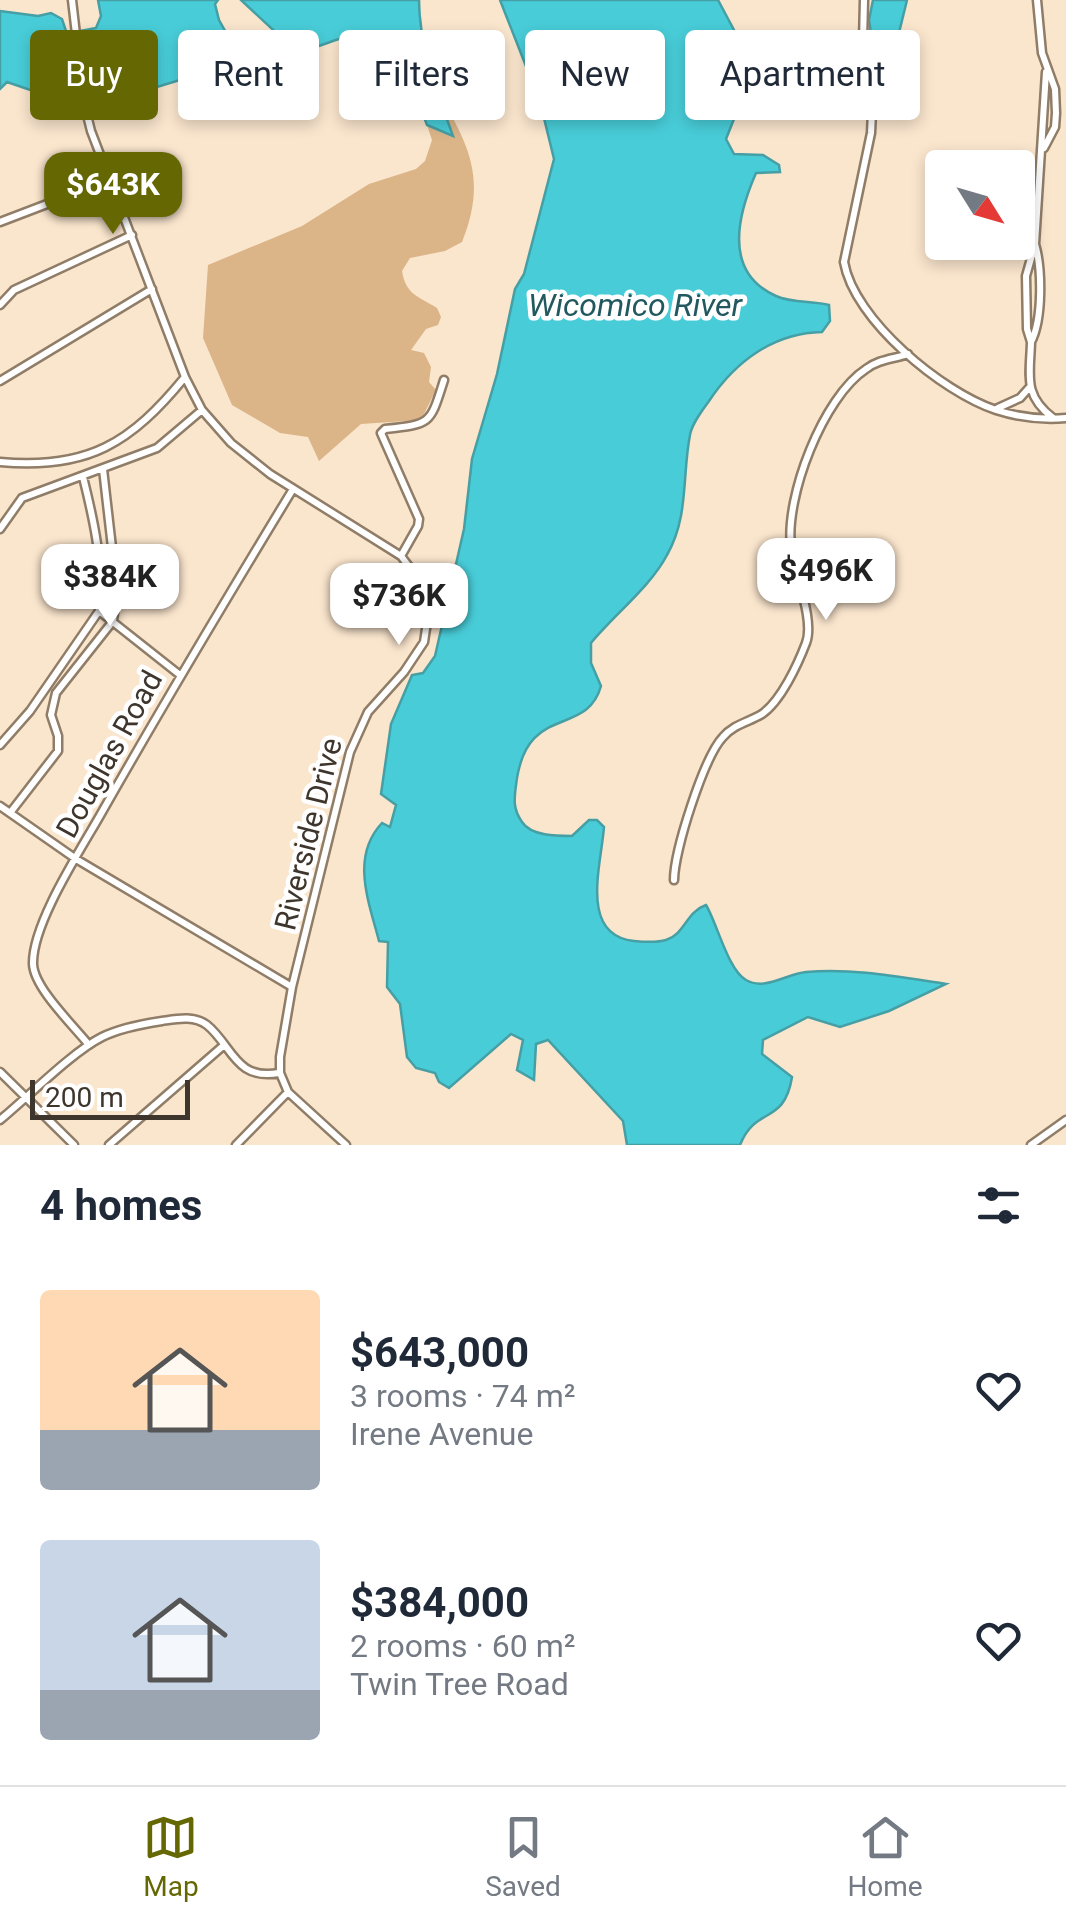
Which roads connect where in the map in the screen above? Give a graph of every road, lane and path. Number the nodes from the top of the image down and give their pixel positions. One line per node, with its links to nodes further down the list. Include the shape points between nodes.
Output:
1 (72, 0): 6 (street, Riverside Drive, via 84,103)
2 (864, 0): 14 (street, via 871,133 844,262 861,302)
3 (1037, 0): 4 (street)
4 (1046, 72): 5 (street); 5 (street, via 1056,112)
5 (1044, 150): 9 (street)
6 (110, 180): 7 (street); 8 (street, Riverside Drive)
7 (0, 222)
8 (132, 235): 11 (street, Riverside Drive); 12 (street, via 14,290)
9 (1035, 244): 13 (street, via 1040,265)
10 (1030, 260): 13 (street)
11 (152, 289): 15 (street, Riverside Drive); 17 (street)
12 (0, 305)
13 (1032, 342): 18 (street)
14 (908, 354): 19 (street); 36 (street, via 855,376 816,438 789,520 806,643 772,706 736,726 714,749)
15 (185, 377): 20 (street, Riverside Drive); 23 (street, via 126,438 58,461)
16 (444, 380): 28 (street, via 430,419 382,434 419,518)
17 (0, 381)
18 (1030, 387): 19 (street); 22 (street)
19 (994, 409): 22 (street)
20 (202, 410): 24 (street, via 157,448); 26 (street, Riverside Drive, via 231,443)
21 (1066, 418): 22 (street)
22 (1054, 419)
23 (0, 462)
24 (102, 470): 25 (street); 30 (street, via 117,590)
25 (82, 477): 27 (street, via 18,500); 29 (street, via 94,522)
26 (293, 489): 28 (street, Riverside Drive); 31 (street, Douglas Road)
27 (0, 529)
28 (401, 556): 37 (street, Riverside Drive, via 426,596 427,634 358,729)
29 (100, 611): 30 (street); 32 (street)
30 (113, 621): 31 (street); 34 (street, via 56,693 51,715 58,751)
31 (180, 675): 35 (street, Douglas Road)
32 (0, 745)
33 (0, 806): 34 (street)
34 (10, 813): 35 (street)
35 (76, 859): 37 (street); 38 (street, Douglas Road, via 53,901 33,962 44,991)
36 (674, 880)
37 (292, 986): 41 (street, Riverside Drive)
38 (89, 1044): 39 (street, via 128,1028 187,1018 206,1024); 43 (street)
39 (223, 1046): 41 (street, via 252,1071); 47 (street)
40 (0, 1072): 43 (street)
41 (280, 1073): 42 (street)
42 (288, 1092): 48 (street); 49 (street)
43 (26, 1099): 44 (street); 46 (street)
44 (0, 1120)
45 (1066, 1120): 50 (street)
46 (74, 1145)
47 (109, 1145)
48 (236, 1145)
49 (346, 1145)
50 (1031, 1145)

